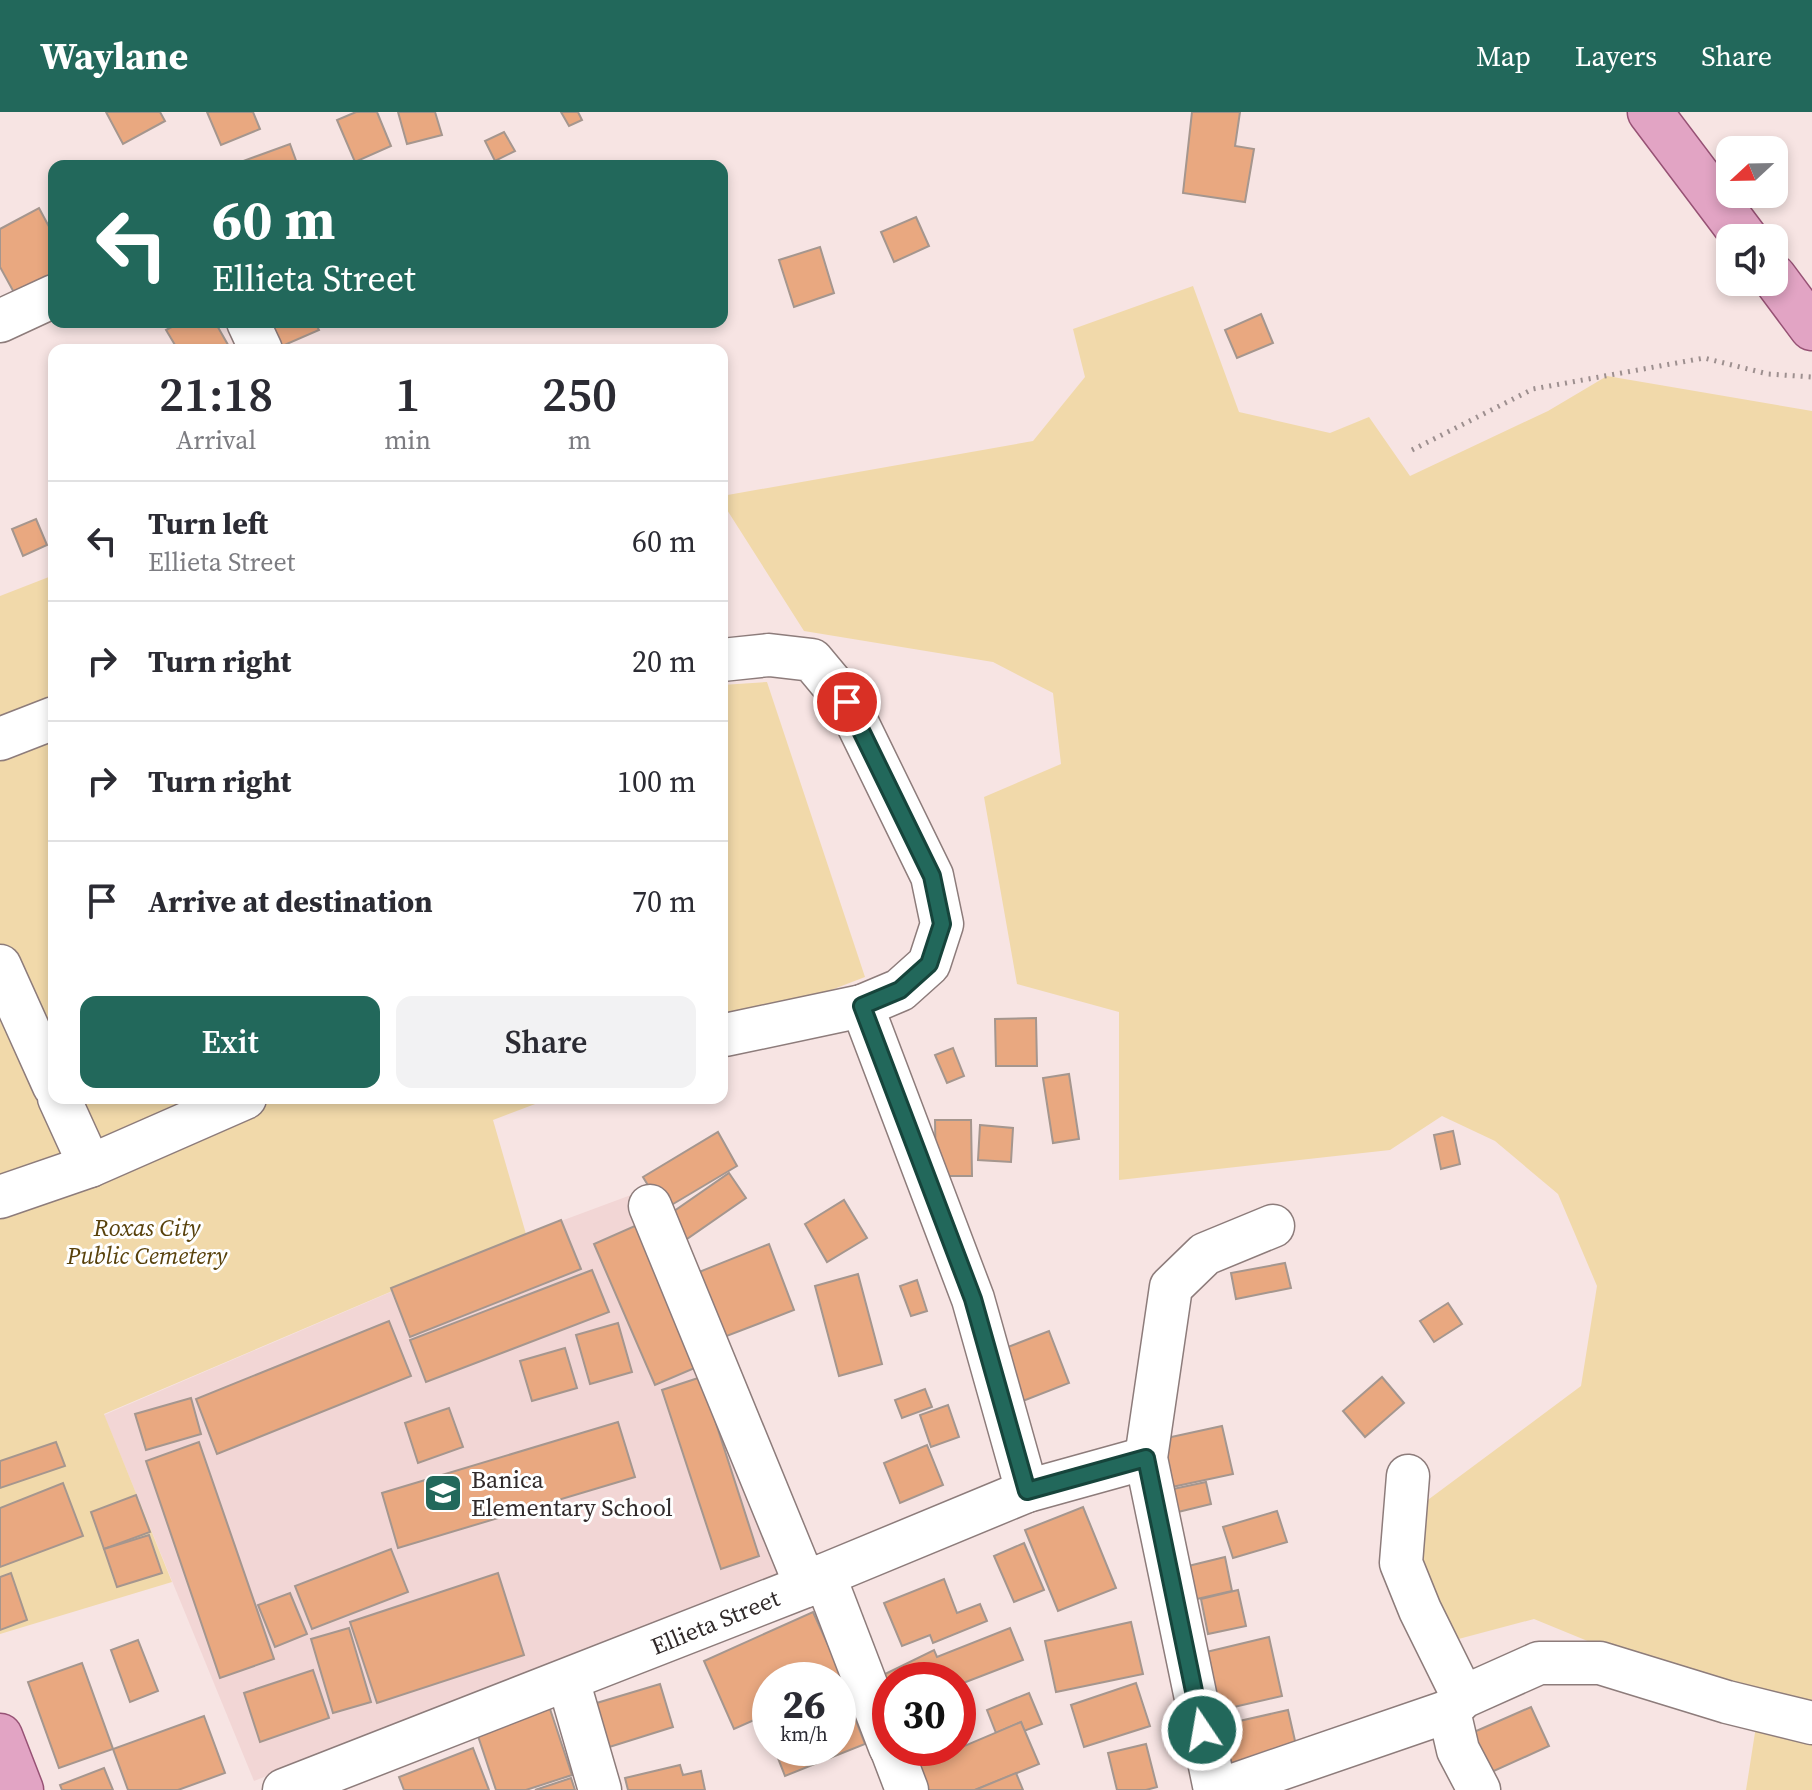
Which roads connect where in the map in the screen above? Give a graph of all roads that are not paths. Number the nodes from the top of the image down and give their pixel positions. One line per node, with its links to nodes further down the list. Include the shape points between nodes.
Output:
1 (1650, 112): 2 (main road)
2 (1734, 224)
3 (1788, 296): 6 (main road)
4 (48, 299): 5 (street)
5 (0, 321)
6 (1812, 328)
7 (728, 659): 11 (street, via 769,655 812,660 847,702 932,876 942,924 929,964 900,990)
8 (48, 720): 9 (street)
9 (0, 739)
10 (0, 966): 13 (street)
11 (862, 1006): 12 (street); 22 (street, via 973,1299)
12 (728, 1034)
13 (48, 1073)
14 (62, 1104): 16 (street)
15 (231, 1104): 16 (street)
16 (90, 1166): 17 (street)
17 (0, 1197)
18 (650, 1206): 23 (street)
19 (1273, 1226): 20 (street, via 1205,1254 1171,1287)
20 (1146, 1458): 22 (street, Ellieta Street); 34 (street)
21 (1408, 1476): 25 (street, via 1401,1563)
22 (1027, 1491): 23 (street, Ellieta Street)
23 (815, 1580): 24 (street, Ellieta Street); 26 (street)
24 (568, 1680): 31 (street, Ellieta Street); 32 (street)
25 (1456, 1704): 27 (street, via 1539,1663 1600,1663); 34 (street); 35 (street, via 1458,1750)
26 (872, 1707)
27 (1812, 1723)
28 (0, 1736): 30 (main road)
29 (898, 1766): 33 (street)
30 (21, 1790)
31 (284, 1790)
32 (600, 1790)
33 (907, 1790)
34 (1217, 1790)
35 (1479, 1790)

